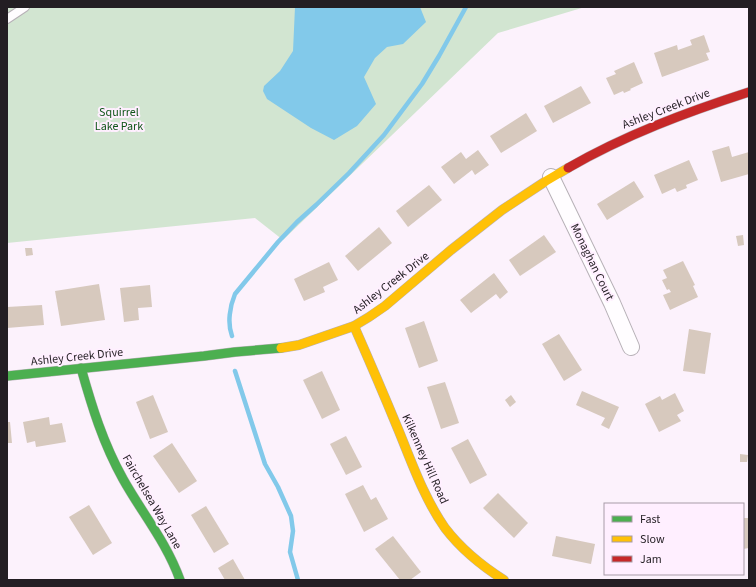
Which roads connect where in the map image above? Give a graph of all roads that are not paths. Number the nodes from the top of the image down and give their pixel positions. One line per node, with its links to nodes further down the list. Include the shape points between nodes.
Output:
1 (25, 7): 2 (lane)
2 (7, 19)
3 (749, 92): 4 (street, Ashley Creek Drive, via 620,140)
4 (551, 177): 5 (street, Ashley Creek Drive, via 486,222 385,306); 6 (street, Monaghan Court)
5 (354, 326): 7 (street, Ashley Creek Drive, via 285,348); 10 (street, Kilkenney Hill Road, via 425,494 440,521 471,555)
6 (631, 346)
7 (81, 368): 8 (street, Ashley Creek Drive); 9 (street, Fairchelsea Way Lane, via 100,430 113,459 167,550)
8 (7, 376)
9 (180, 580)
10 (504, 580)

